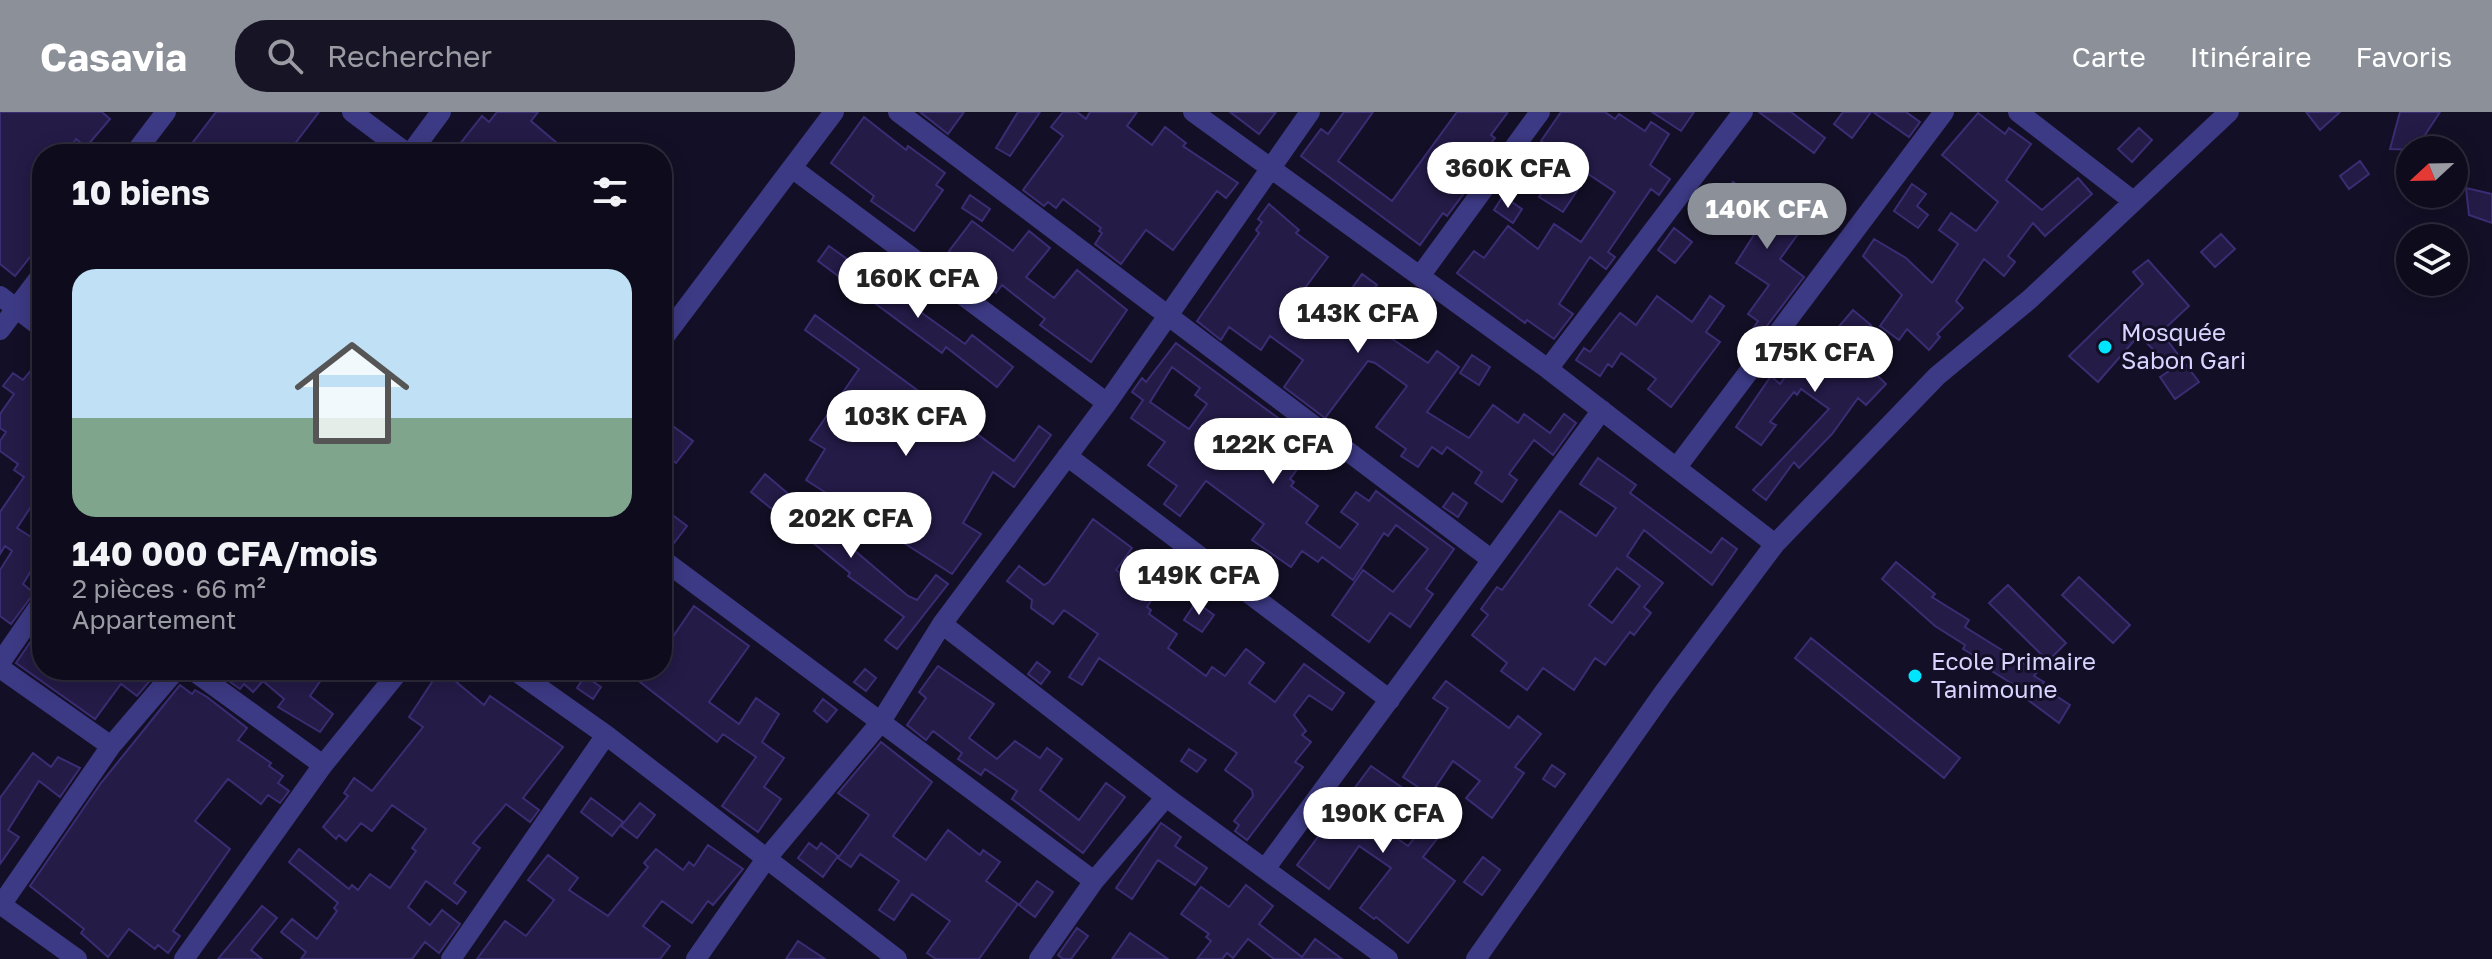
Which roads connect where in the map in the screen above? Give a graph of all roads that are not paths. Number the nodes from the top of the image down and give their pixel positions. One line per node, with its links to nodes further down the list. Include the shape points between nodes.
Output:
1 (352, 112): 14 (street)
2 (441, 112): 15 (street)
3 (834, 112): 17 (street)
4 (898, 112): 22 (street)
5 (1193, 112): 16 (street)
6 (1310, 112): 16 (street)
7 (1540, 112): 19 (street)
8 (1743, 112): 26 (street)
9 (1944, 112): 30 (street)
10 (2018, 112): 18 (street)
11 (2229, 112): 18 (street)
12 (154, 116): 13 (street)
13 (139, 144)
14 (395, 144)
15 (417, 144)
16 (1269, 167): 19 (street); 22 (street)
17 (792, 168): 24 (street); 27 (street)
18 (2133, 201): 31 (street, via 2030,299 1937,376)
19 (1420, 276): 26 (street)
20 (32, 282): 21 (street)
21 (8, 302): 23 (street); 25 (street)
22 (1167, 315): 27 (street); 32 (street)
23 (32, 320)
24 (672, 327)
25 (0, 330)
26 (1548, 369): 28 (street)
27 (1107, 403): 29 (street)
28 (1602, 410): 30 (street); 32 (street)
29 (1067, 456): 35 (street); 41 (street)
30 (1677, 467): 31 (street)
31 (1775, 544): 58 (street)
32 (1492, 560): 41 (street)
33 (672, 567): 42 (street)
34 (32, 617): 36 (street)
35 (942, 624): 42 (street); 46 (street)
36 (0, 666): 44 (street)
37 (167, 680): 44 (street)
38 (206, 680): 45 (street)
39 (392, 680): 45 (street)
40 (528, 680): 43 (street)
41 (1390, 700): 48 (street)
42 (880, 723): 47 (street); 49 (street)
43 (606, 735): 47 (street); 53 (street)
44 (111, 746): 50 (street)
45 (323, 765): 52 (street)
46 (1166, 797): 48 (street); 49 (street)
47 (766, 859): 54 (street); 55 (street)
48 (1265, 869): 57 (street)
49 (1094, 881): 56 (street)
50 (0, 904): 51 (street)
51 (77, 959)
52 (184, 959)
53 (451, 959)
54 (696, 959)
55 (897, 959)
56 (1039, 959)
57 (1388, 959)
58 (1476, 959)

